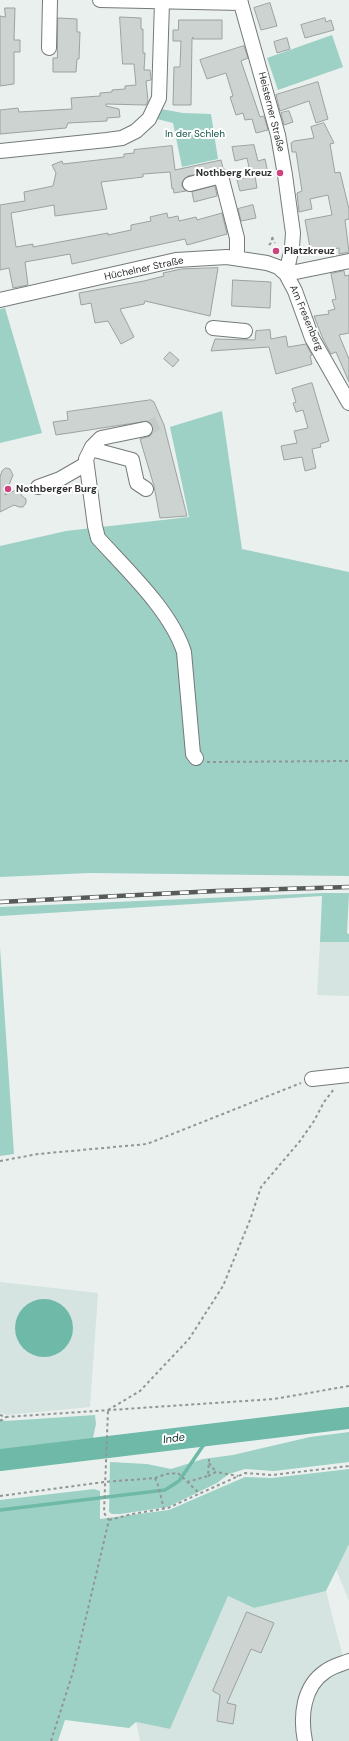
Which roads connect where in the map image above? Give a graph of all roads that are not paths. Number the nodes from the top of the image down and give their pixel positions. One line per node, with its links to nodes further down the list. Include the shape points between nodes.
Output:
1 (50, 0): 5 (street)
2 (100, 0): 4 (street)
3 (240, 1): 4 (street); 10 (street, Heisterner Straße, via 274,120 284,168 293,233)
4 (162, 2): 6 (street, via 159,98 148,119 136,131 122,138)
5 (49, 48)
6 (0, 151)
7 (190, 184): 8 (street, via 221,176 237,238)
8 (237, 258): 10 (street, Hüchelner Straße, via 267,263 278,267); 11 (street, Hüchelner Straße, via 176,260)
9 (349, 261): 10 (street)
10 (286, 274): 14 (street, Am Fresenberg, via 312,338)
11 (0, 300)
12 (213, 328): 13 (street)
13 (245, 331)
14 (349, 403)
15 (145, 429): 16 (street, via 101,438)
16 (91, 449): 17 (street); 19 (street, via 132,460 137,483)
17 (86, 464): 18 (street, via 60,479); 20 (street, via 98,538 166,614 180,641 184,652 193,754)
18 (38, 487)
19 (146, 489)
20 (196, 758)
21 (345, 1075): 22 (street)
22 (312, 1079)
23 (349, 1661): 24 (street, via 327,1670 317,1678 308,1691 303,1711)
24 (305, 1741)

